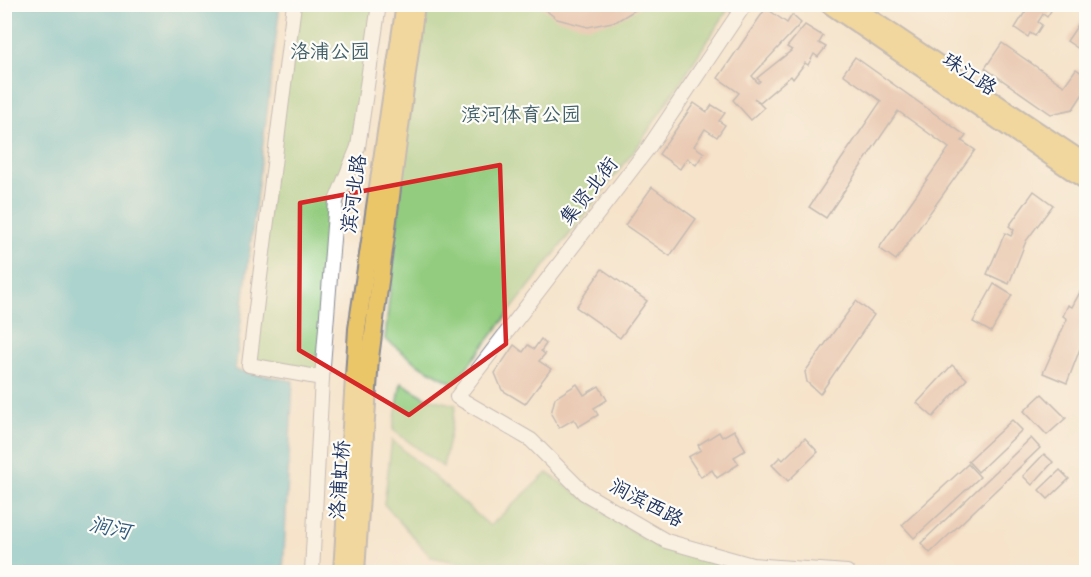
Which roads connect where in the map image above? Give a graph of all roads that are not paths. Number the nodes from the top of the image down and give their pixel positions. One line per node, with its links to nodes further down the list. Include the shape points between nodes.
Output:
1 (294, 4): 9 (street, via 249,364)
2 (379, 4): 9 (street, via 358,147 336,201)
3 (405, 4): 10 (main road, 滨河北路, via 357,328)
4 (416, 4): 10 (main road, 滨河北路)
5 (745, 4): 11 (street, 集贤北街, via 650,147)
6 (828, 4): 8 (main road, 珠江路)
7 (849, 4): 8 (main road, 珠江路)
8 (1083, 165)
9 (322, 378): 12 (street)
10 (360, 390): 13 (main road, 洛浦虹桥); 14 (main road, 洛浦虹桥)
11 (457, 397): 15 (street, 涧滨西路, via 531,440 584,493 666,540 752,565)
12 (312, 573)
13 (342, 573)
14 (356, 573)
15 (847, 573)

